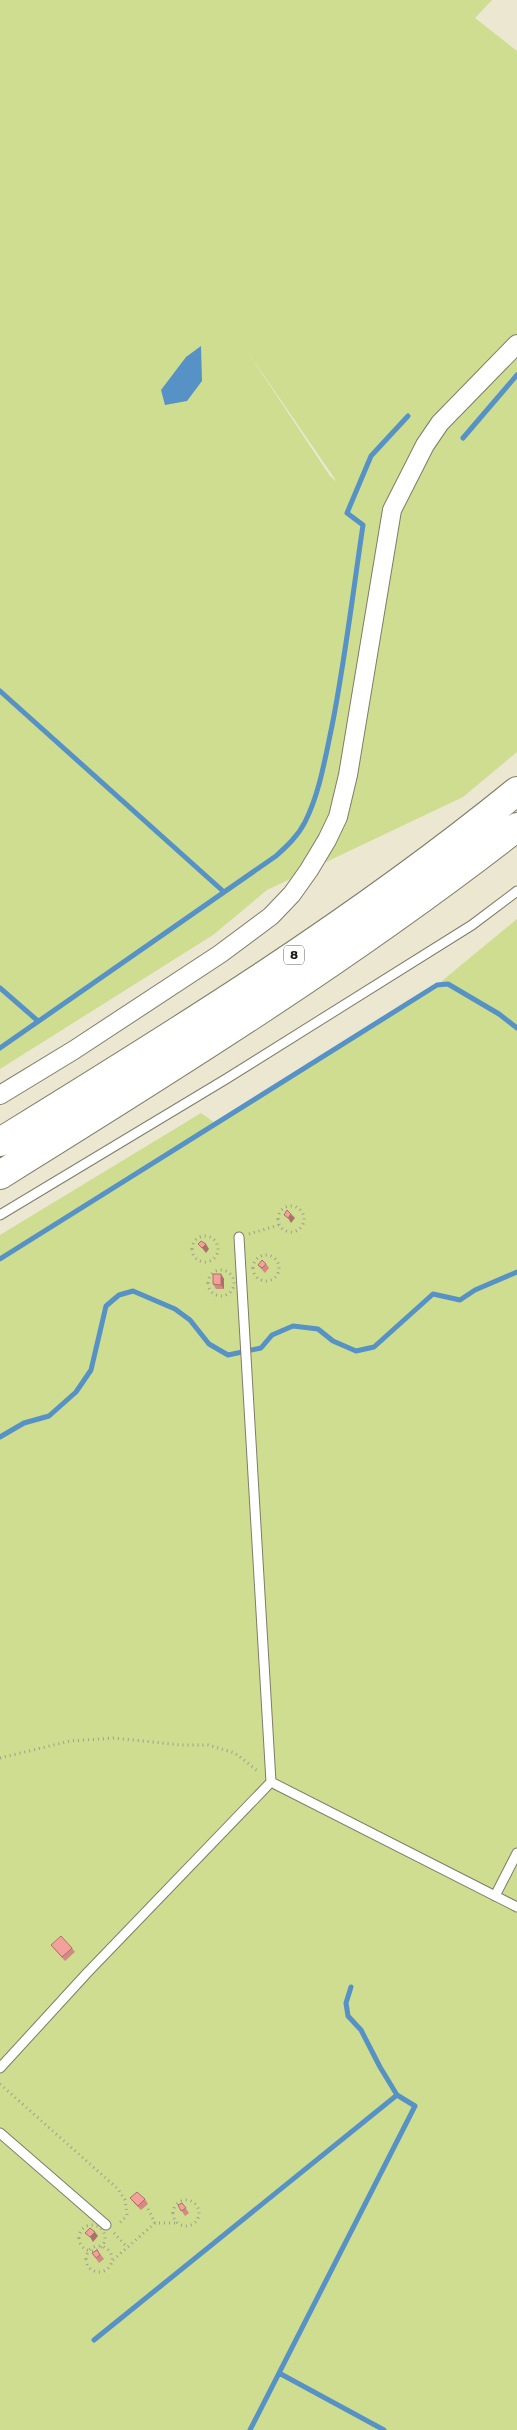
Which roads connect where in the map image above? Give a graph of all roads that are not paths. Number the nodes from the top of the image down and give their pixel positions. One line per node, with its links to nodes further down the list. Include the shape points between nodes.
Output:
1 (517, 344): 5 (street, via 440,423 392,510 348,776 338,817 309,870 292,894 248,936)
2 (517, 791): 6 (highway, 8, via 404,879 262,978)
3 (517, 827): 7 (highway, 8, via 411,908 266,1007)
4 (517, 891): 8 (lane, via 472,925)
5 (0, 1095)
6 (0, 1142)
7 (0, 1175)
8 (0, 1215)
9 (239, 1238): 10 (lane)
10 (271, 1782): 12 (lane); 14 (lane)
11 (517, 1853): 12 (lane)
12 (495, 1896): 13 (lane)
13 (517, 1907)
14 (0, 2068)
15 (0, 2134): 16 (lane)
16 (107, 2226)

